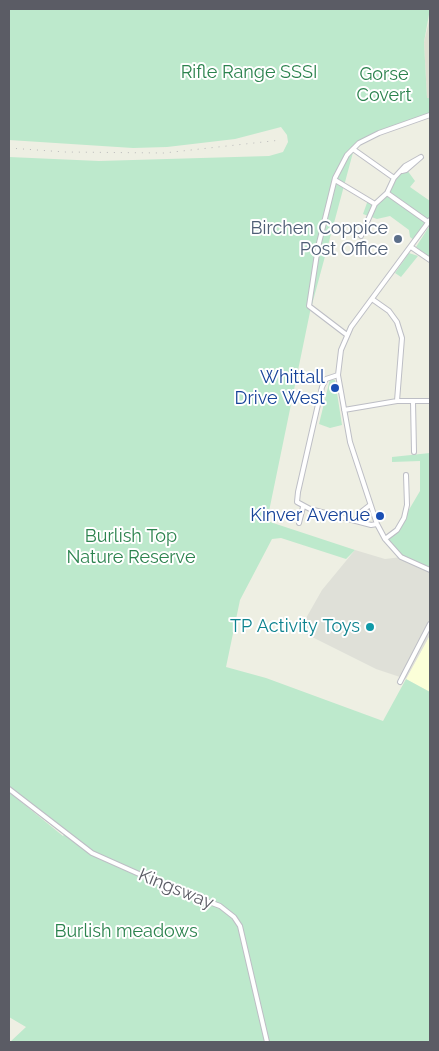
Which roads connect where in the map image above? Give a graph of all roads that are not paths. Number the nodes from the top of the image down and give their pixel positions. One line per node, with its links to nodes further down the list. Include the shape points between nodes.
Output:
1 (430, 115): 2 (street, via 372,136)
2 (354, 149): 4 (street); 5 (street, via 343,161)
3 (402, 171): 3 (street, via 412,162 421,157 406,170); 4 (street)
4 (394, 178): 6 (street)
5 (334, 180): 7 (street); 13 (street, via 309,306)
6 (387, 193): 7 (street); 8 (street)
7 (375, 204): 9 (street)
8 (429, 221): 10 (street)
9 (361, 236)
10 (411, 247): 11 (street); 12 (street)
11 (430, 260)
12 (372, 299): 13 (street); 15 (street, via 389,311 402,338)
13 (347, 335): 14 (street, via 341,350)
14 (338, 376): 18 (street); 22 (street, via 326,379 322,387 298,492 297,502)
15 (397, 400): 16 (street); 18 (street)
16 (414, 401): 17 (street); 19 (street)
17 (430, 401)
18 (344, 410): 21 (street, via 350,442)
19 (414, 452)
20 (406, 475): 26 (street, via 404,518 397,530)
21 (370, 505): 23 (street, via 362,512); 25 (street)
22 (303, 507): 23 (street); 24 (street)
23 (359, 522): 25 (street)
24 (299, 523)
25 (377, 524): 26 (street)
26 (385, 539): 27 (street, via 401,557)
27 (430, 570)
28 (430, 624): 29 (street)
29 (400, 682)
30 (9, 789): 31 (street, Kingsway, via 92,853 220,906 234,916 240,926)
31 (267, 1042)

